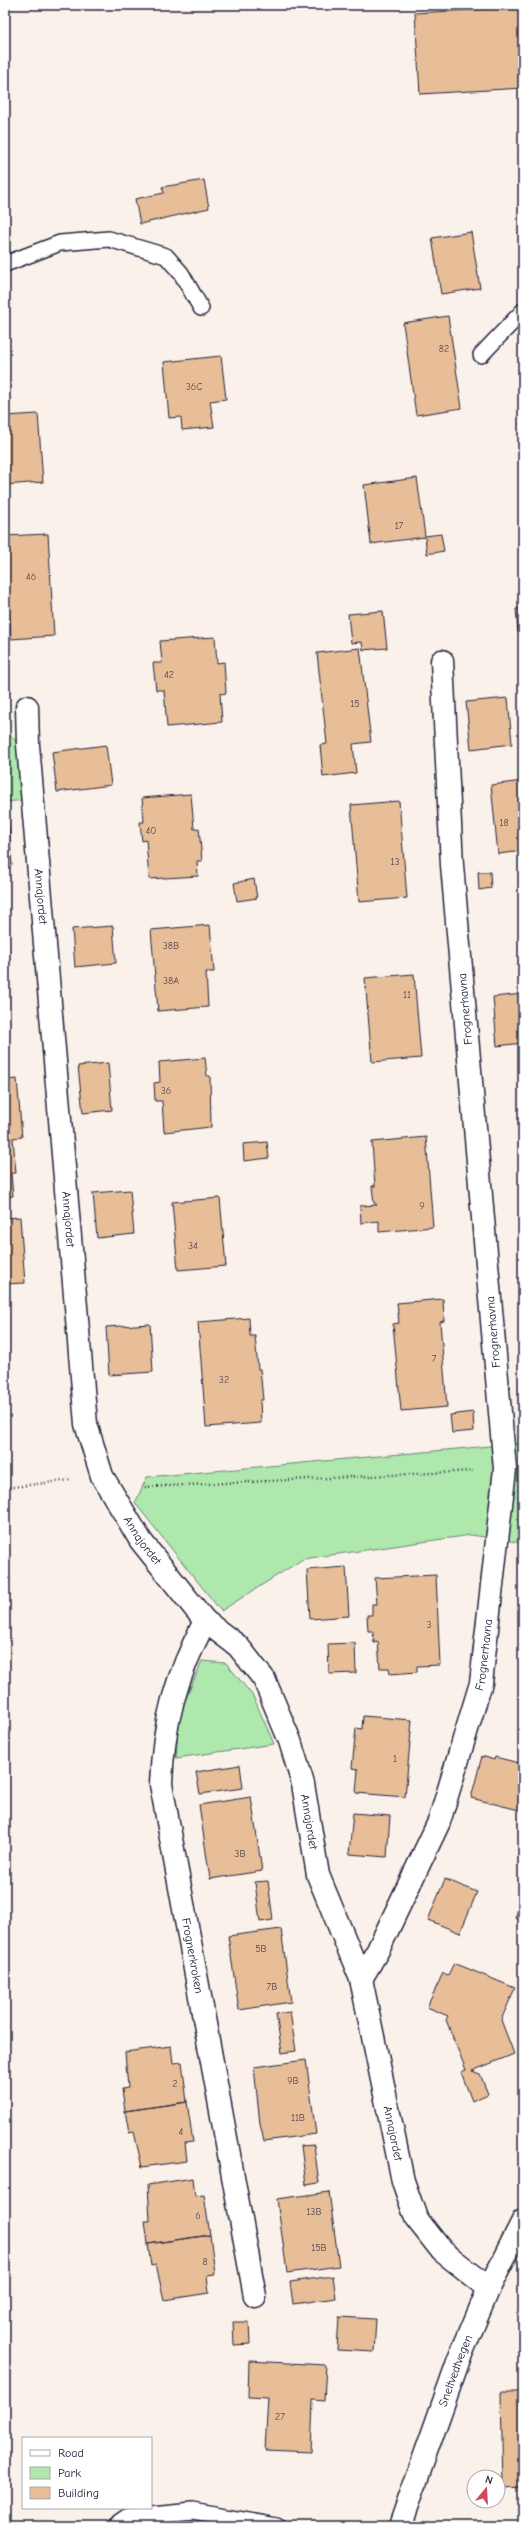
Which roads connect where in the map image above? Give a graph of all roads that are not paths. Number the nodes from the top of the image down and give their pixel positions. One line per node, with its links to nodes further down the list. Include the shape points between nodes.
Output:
1 (5, 264): 2 (lane, via 60,243 109,239 166,256 181,273)
2 (201, 308)
3 (523, 311): 4 (lane)
4 (481, 355)
5 (442, 661): 8 (street, Frognerhavna, via 452,865 505,1470 481,1683 439,1822 378,1950)
6 (27, 707): 7 (street, Annajordet, via 28,745 86,1424 106,1482 141,1541)
7 (204, 1621): 8 (street, Annajordet, via 238,1646 264,1679 290,1741 303,1784 318,1875); 11 (street, Frognerkroken, via 185,1660 169,1710 162,1752 161,1784)
8 (361, 1979): 10 (street, Annajordet, via 403,2181 416,2218 442,2251)
9 (523, 2221): 10 (street, Sneltvedtvegen)
10 (489, 2288): 14 (street, Sneltvedtvegen, via 459,2359)
11 (255, 2296)
12 (116, 2526): 13 (lane, via 129,2517 193,2511)
13 (277, 2526)
14 (400, 2526)

